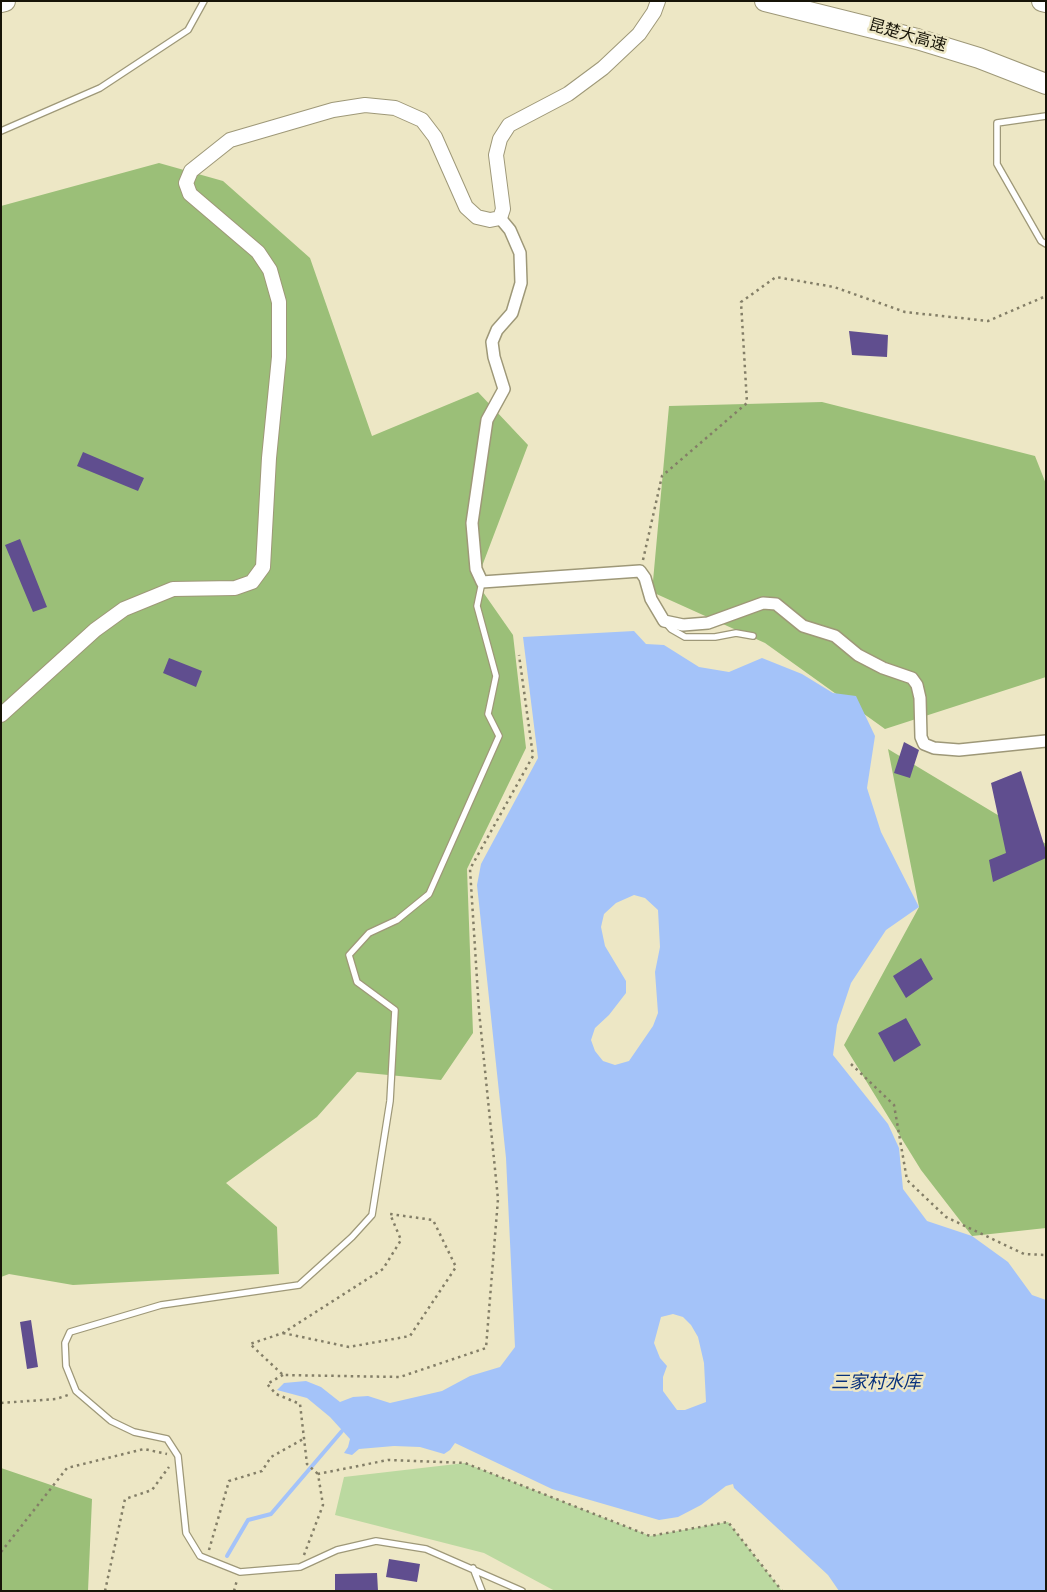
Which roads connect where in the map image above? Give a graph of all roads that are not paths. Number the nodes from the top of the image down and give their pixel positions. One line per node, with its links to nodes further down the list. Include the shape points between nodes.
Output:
1 (5, 1): 5 (highway)
2 (204, 1): 8 (lane, via 188,30 100,88)
3 (658, 1): 9 (street, via 639,34 603,68 568,94 509,125 500,139 496,155 503,209)
4 (765, 1): 6 (highway, 昆楚大高速, via 917,39)
5 (1, 2)
6 (1046, 84)
7 (1046, 116): 10 (lane, via 997,123 997,164 1041,241)
8 (1, 131)
9 (500, 218): 11 (street, via 510,230 520,253 521,283 512,313 497,330 492,342 504,389 487,420 472,523 476,569); 14 (street, via 477,217 466,207 435,137 422,120 395,108 365,104 333,110 230,140 191,171 186,183 190,194 258,252 270,270 279,302 279,357 263,567 252,582 234,588 173,589 124,609 95,630)
10 (1046, 244)
11 (482, 582): 12 (street, via 640,571); 16 (lane, via 477,606 496,676 488,714 499,736 429,894 397,920 369,933 349,954 357,982 395,1010 390,1100 372,1215 299,1285 161,1305 70,1332 65,1344 66,1366 76,1391 111,1421 134,1432 167,1439 178,1456 186,1533 200,1556 240,1572 300,1567 337,1550 376,1541 426,1549)
12 (664, 621): 13 (lane, via 671,630 685,637 736,633); 15 (street, via 683,625 708,623 763,603 776,604 803,626 835,636 858,655 912,678 920,698 924,744 959,750)
13 (753, 636)
14 (1, 715)
15 (1046, 741)
16 (473, 1568): 17 (lane); 18 (lane)
17 (482, 1591)
18 (522, 1591)

